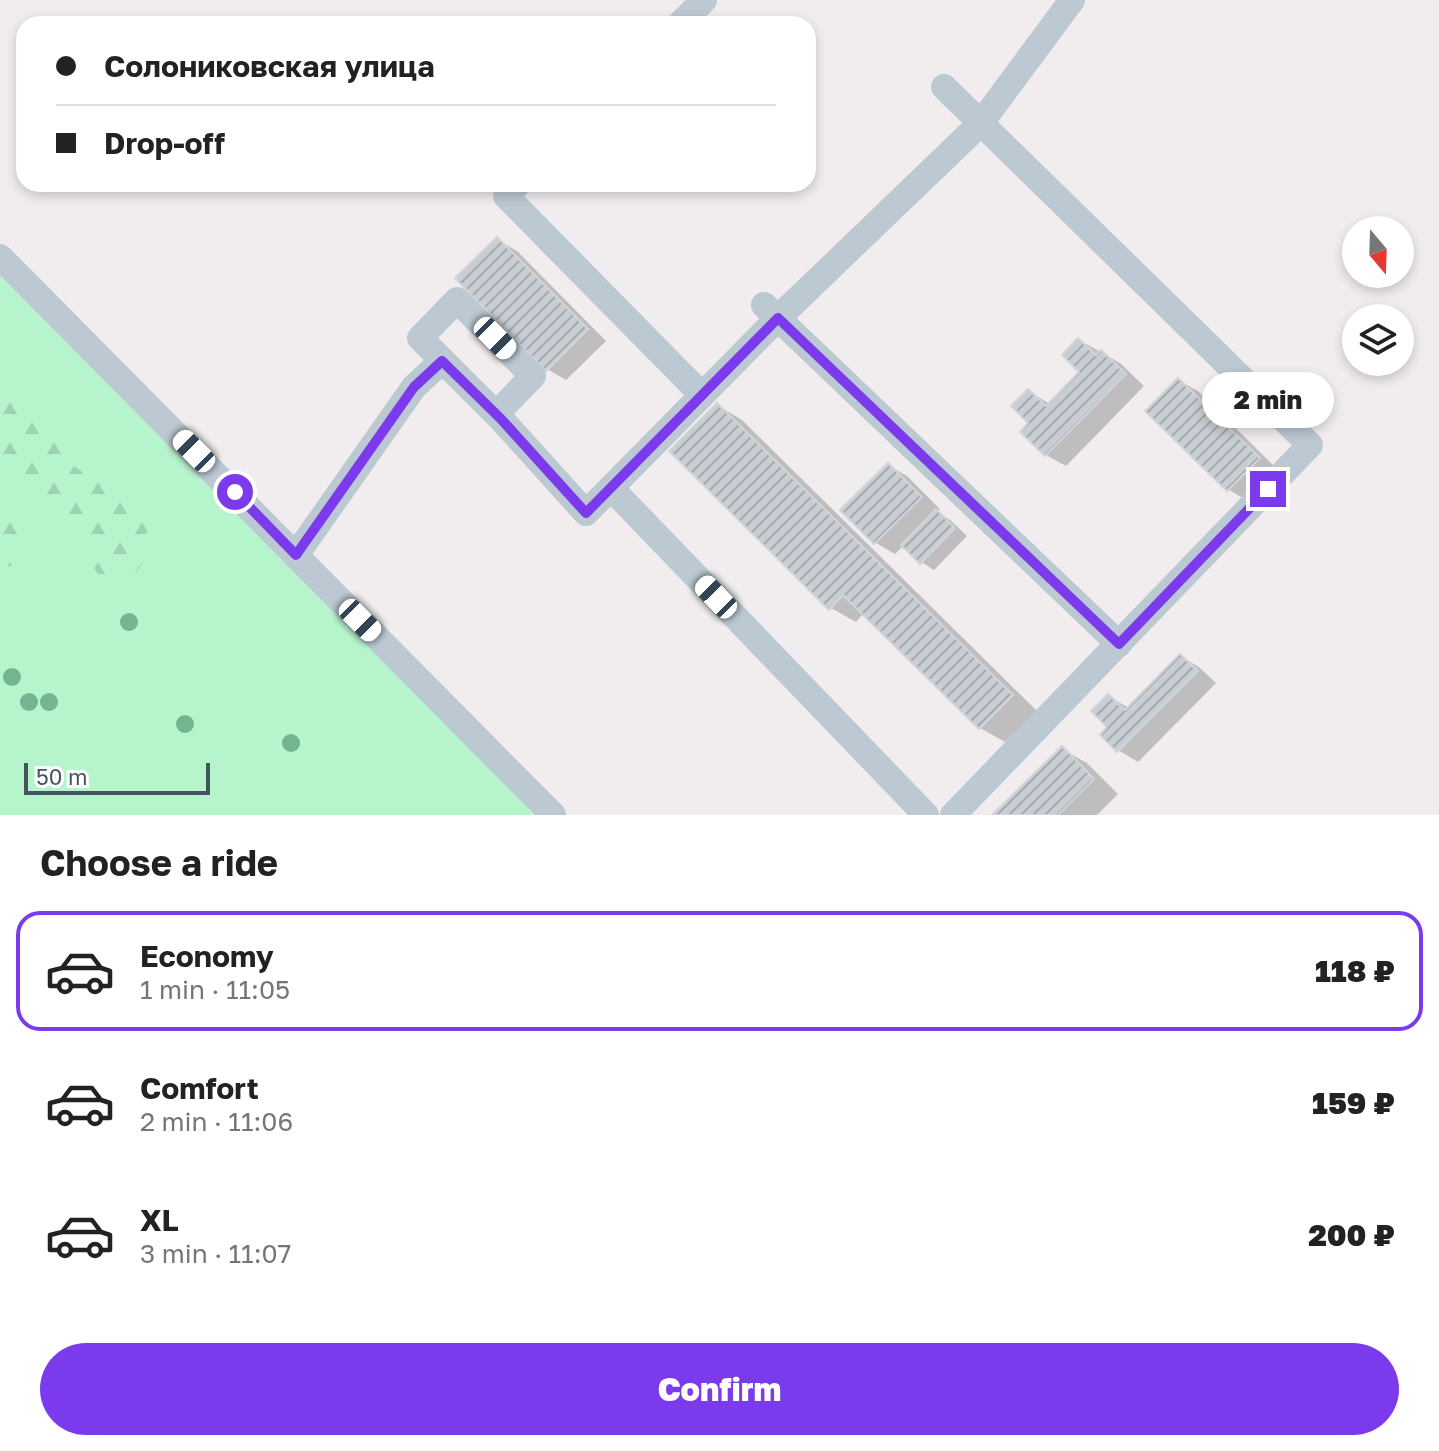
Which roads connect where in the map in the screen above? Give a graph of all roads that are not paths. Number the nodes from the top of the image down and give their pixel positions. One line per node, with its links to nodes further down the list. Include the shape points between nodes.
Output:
1 (704, 0): 3 (street)
2 (1072, 0): 5 (street)
3 (688, 16)
4 (944, 87): 5 (street)
5 (981, 123): 8 (street); 14 (street, via 1310,445)
6 (510, 192): 10 (street, via 506,196)
7 (0, 257): 13 (street)
8 (771, 311): 10 (street); 14 (street)
9 (442, 361): 11 (street); 11 (street, via 420,338 457,300 533,376); 13 (street, via 414,387)
10 (702, 395): 12 (street)
11 (496, 414): 12 (street, via 586,513)
12 (611, 488): 16 (street)
13 (296, 555): 15 (street)
14 (1119, 644): 17 (street)
15 (553, 815)
16 (926, 815)
17 (953, 815)

